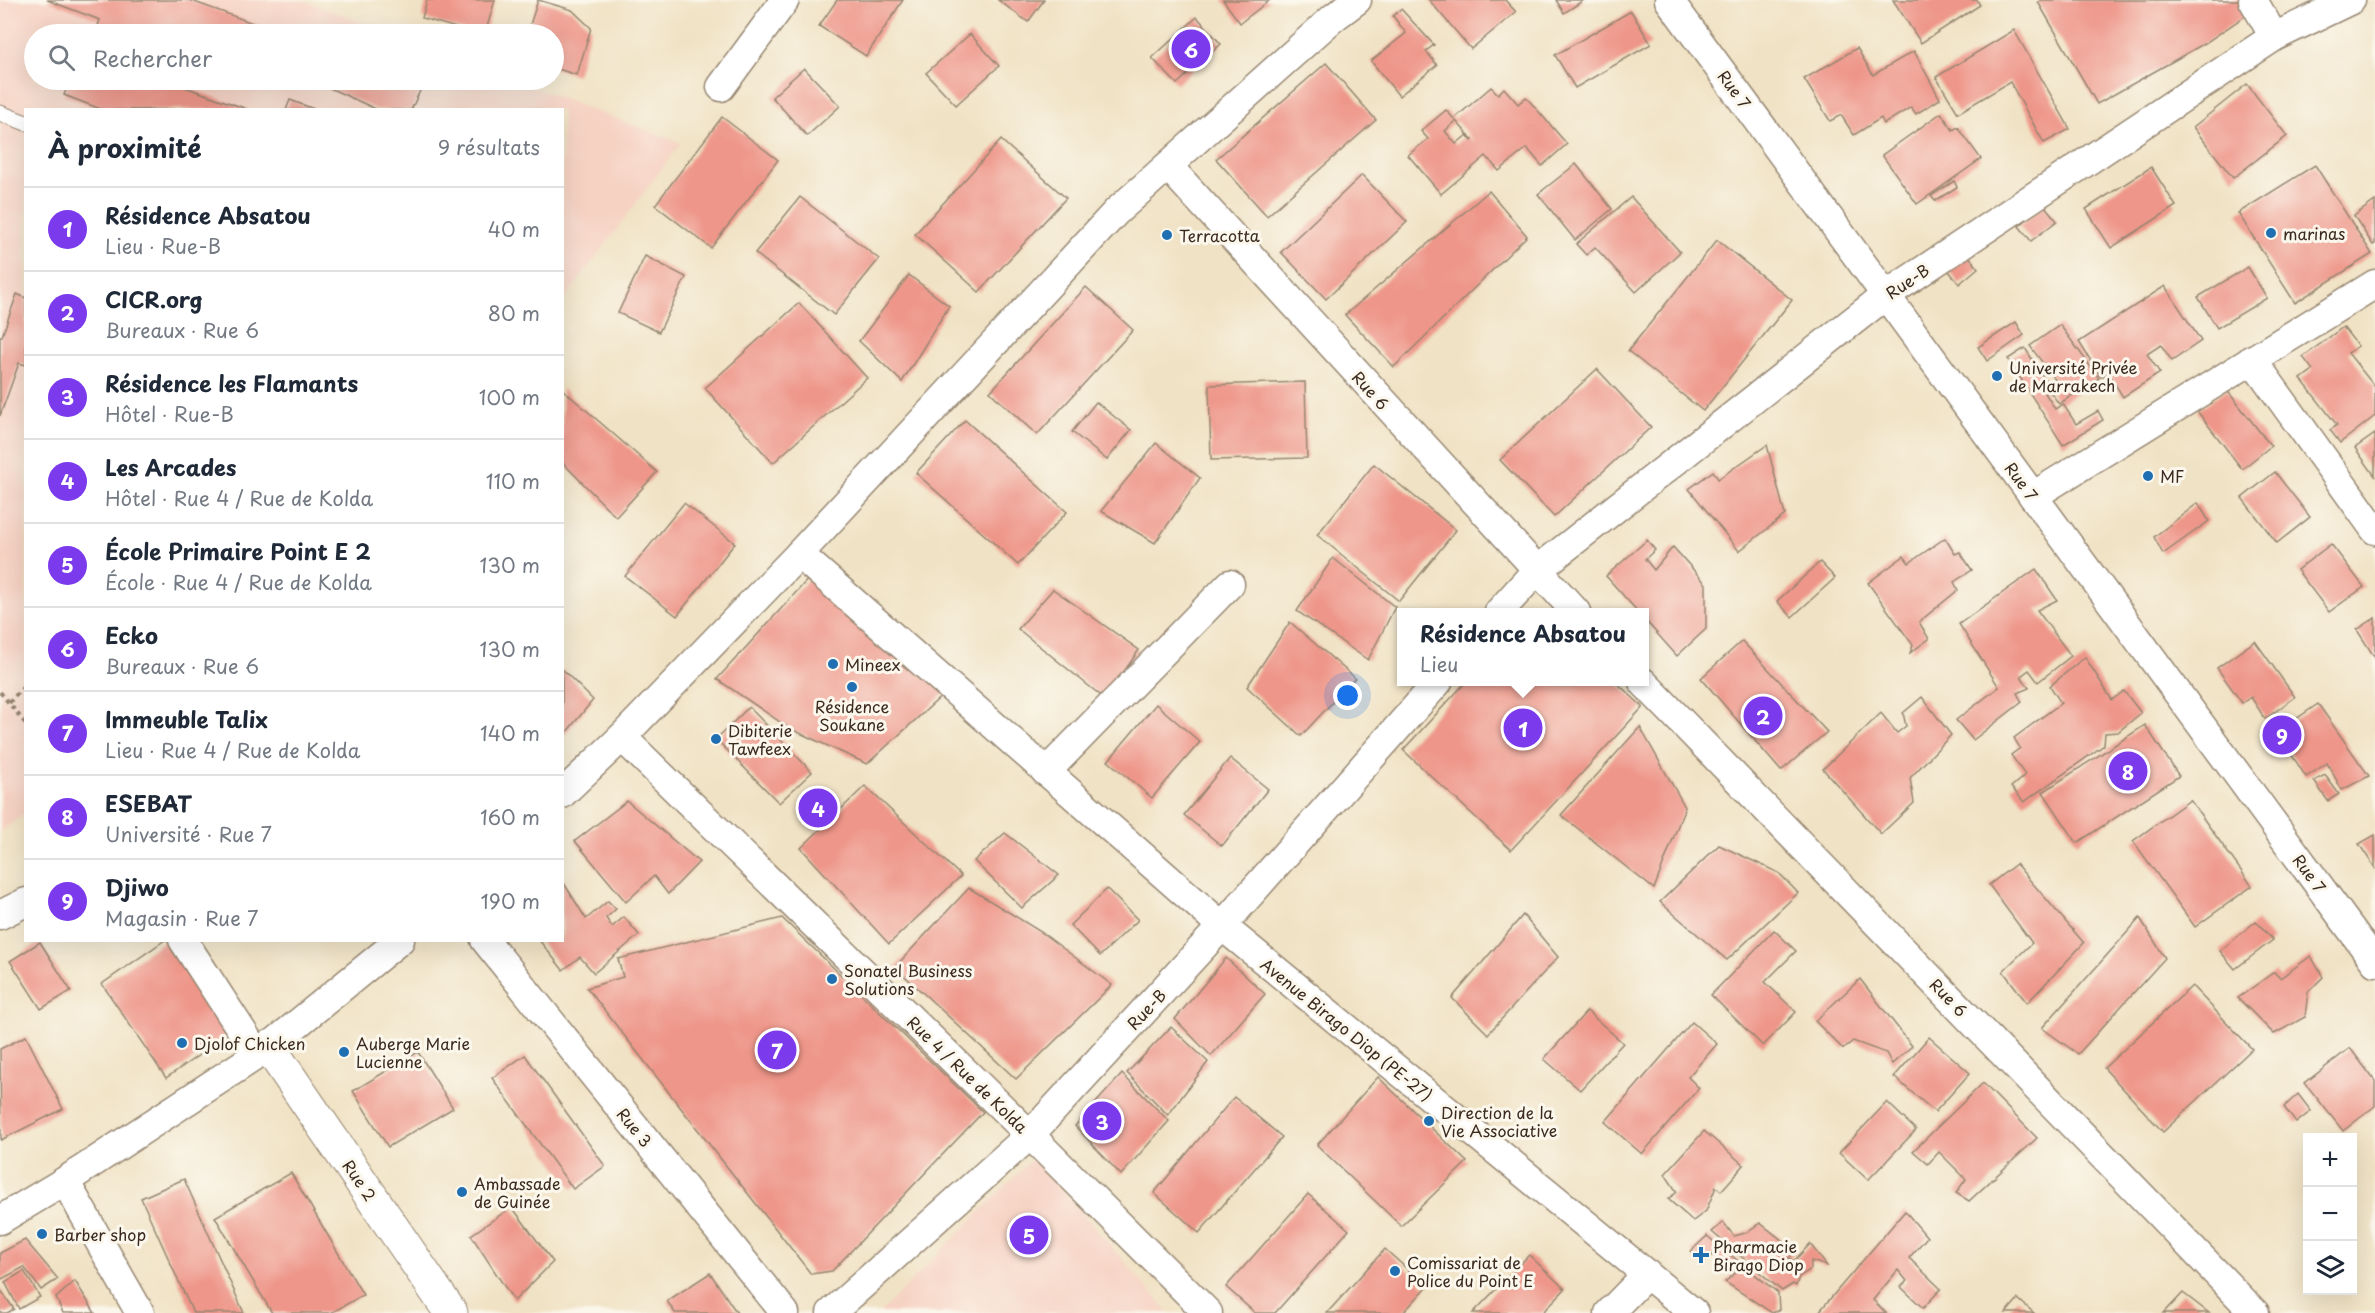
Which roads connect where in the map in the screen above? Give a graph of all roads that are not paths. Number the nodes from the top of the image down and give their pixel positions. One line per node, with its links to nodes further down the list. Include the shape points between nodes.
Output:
1 (785, 0): 8 (street)
2 (1357, 0): 6 (street)
3 (1670, 0): 13 (street, Rue 7)
4 (2253, 0): 7 (street)
5 (2351, 0): 7 (street, Rue-B)
6 (1328, 9): 11 (street)
7 (2274, 37): 13 (street, Rue-B)
8 (721, 87)
9 (0, 113): 10 (lane)
10 (24, 122)
11 (1168, 166): 17 (street, via 1116,212); 18 (street, Rue 6)
12 (2375, 284): 14 (street)
13 (1886, 295): 15 (street, Rue 7); 18 (street, Rue-B)
14 (2252, 359): 15 (street); 16 (street)
15 (2033, 496): 33 (street, Rue 7)
16 (2375, 530)
17 (799, 554): 24 (street); 25 (street, Avenue Birago Diop (PE-27))
18 (1536, 571): 20 (street, Rue-B); 21 (street, Rue 6)
19 (1230, 584): 25 (street)
20 (1503, 608)
21 (1572, 608)
22 (1434, 686): 29 (street, Rue-B)
23 (1647, 686): 46 (street, Rue 6)
24 (622, 737): 26 (street); 35 (street, Rue 4 / Rue de Kolda)
25 (1046, 772): 29 (street, Avenue Birago Diop (PE-27))
26 (564, 792)
27 (24, 903): 28 (street)
28 (0, 915)
29 (1222, 926): 35 (street, Rue-B); 38 (street, Avenue Birago Diop (PE-27))
30 (184, 942): 34 (street)
31 (398, 942): 34 (street)
32 (487, 942): 41 (street, Rue 3)
33 (2375, 962)
34 (263, 1051): 36 (street); 40 (street, Rue 2)
35 (1030, 1135): 42 (street, Rue-B); 43 (street, Rue 4 / Rue de Kolda)
36 (65, 1181): 37 (street); 39 (street)
37 (3, 1211)
38 (1647, 1274): 44 (street); 45 (street, Avenue Birago Diop (PE-27))
39 (140, 1313)
40 (451, 1313)
41 (785, 1313)
42 (831, 1313)
43 (1208, 1313)
44 (1609, 1313)
45 (1695, 1313)
46 (2255, 1313)

